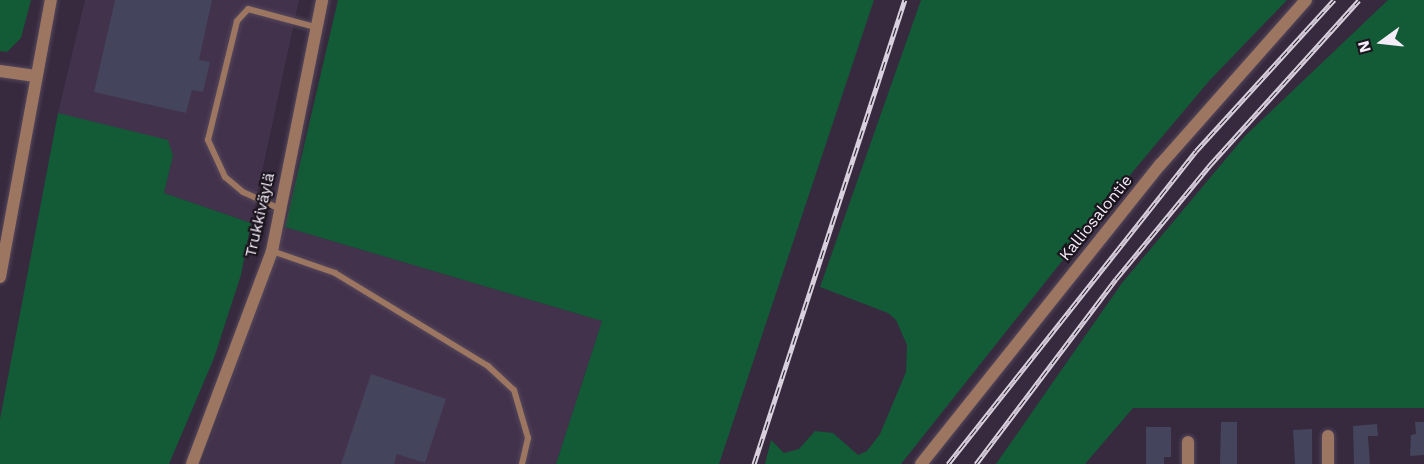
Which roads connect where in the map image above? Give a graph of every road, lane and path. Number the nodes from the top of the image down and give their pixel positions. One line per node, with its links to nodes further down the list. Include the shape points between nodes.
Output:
1 (51, 0): 6 (street)
2 (322, 0): 4 (street, Trukkiväylä)
3 (1306, 0): 14 (street, Kalliosalontie, via 1160,165)
4 (315, 27): 7 (street, Trukkiväylä); 7 (lane, via 248,9 237,21 208,140 225,177 243,192)
5 (0, 71): 6 (street)
6 (36, 75): 9 (street)
7 (280, 209): 8 (street, Trukkiväylä)
8 (272, 251): 12 (street, Trukkiväylä); 13 (lane, via 335,273 488,366 514,390 528,438)
9 (0, 277)
10 (1328, 436): 16 (street)
11 (1188, 442): 15 (street)
12 (192, 464)
13 (522, 464)
14 (921, 464)
15 (1188, 464)
16 (1328, 464)

